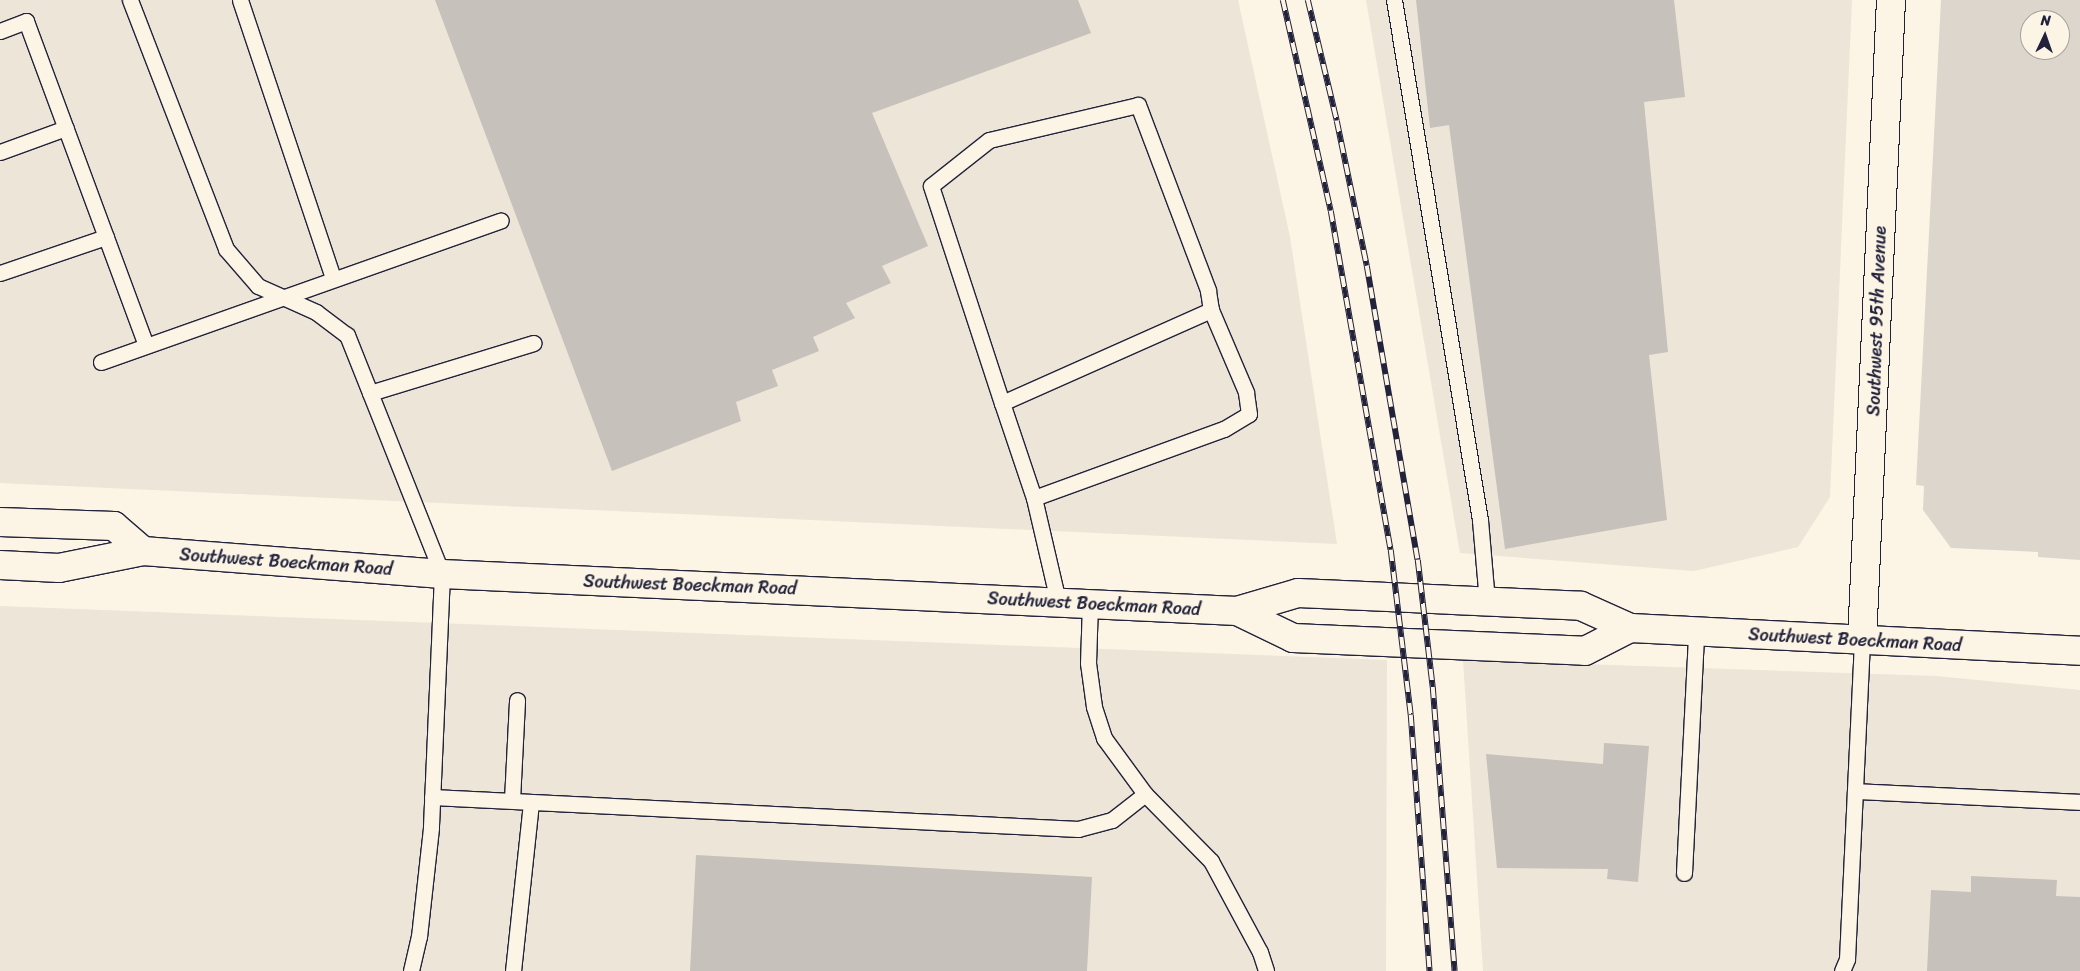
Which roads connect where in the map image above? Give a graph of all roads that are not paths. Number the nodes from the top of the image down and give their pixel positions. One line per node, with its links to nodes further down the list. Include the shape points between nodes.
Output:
1 (130, 0): 12 (lane, via 226,249 258,286)
2 (240, 0): 11 (lane)
3 (1394, 0): 25 (lane, via 1480,520)
4 (1891, 0): 30 (main road, Southwest 95th Avenue)
5 (0, 30): 6 (lane, via 26,21)
6 (66, 128): 7 (lane); 9 (lane)
7 (0, 152)
8 (501, 220): 11 (lane)
9 (106, 237): 10 (lane); 15 (lane)
10 (0, 274)
11 (334, 278): 12 (lane)
12 (282, 296): 15 (lane); 17 (lane, via 316,312 347,335)
13 (1211, 310): 18 (lane); 18 (lane, via 1208,290 1138,105 989,140 931,186); 19 (lane, via 1246,392 1248,414 1215,432)
14 (534, 342): 17 (lane)
15 (146, 346): 16 (lane)
16 (101, 362)
17 (370, 393): 23 (lane)
18 (1002, 403): 19 (lane)
19 (1034, 498): 24 (lane)
20 (0, 522): 21 (main road, via 114,526)
21 (143, 551): 22 (main road, Southwest Boeckman Road, via 59,568); 23 (main road, Southwest Boeckman Road)
22 (0, 565)
23 (442, 574): 24 (main road, Southwest Boeckman Road); 35 (lane)
24 (1058, 601): 26 (main road, Southwest Boeckman Road)
25 (1487, 602): 27 (main road, Southwest Boeckman Road, via 1298,593); 28 (main road, Southwest Boeckman Road, via 1581,606)
26 (1090, 603): 27 (main road, Southwest Boeckman Road); 34 (lane, via 1088,663 1094,707 1104,738)
27 (1237, 611): 28 (main road, Southwest Boeckman Road, via 1293,638 1586,651)
28 (1630, 628): 29 (main road, Southwest Boeckman Road)
29 (1696, 633): 30 (main road, Southwest Boeckman Road); 39 (lane)
30 (1862, 641): 31 (main road, Southwest Boeckman Road); 33 (lane)
31 (2080, 651)
32 (518, 700): 36 (lane)
33 (1855, 791): 38 (lane); 43 (lane, via 1847,959)
34 (1145, 794): 37 (lane, via 1112,820 1078,830); 42 (lane, via 1211,860 1260,952)
35 (432, 797): 36 (lane); 40 (lane, via 419,936)
36 (512, 800): 37 (lane)
37 (531, 802): 41 (lane)
38 (2080, 802)
39 (1684, 873)
40 (411, 971)
41 (513, 971)
42 (1266, 971)
43 (1842, 971)

